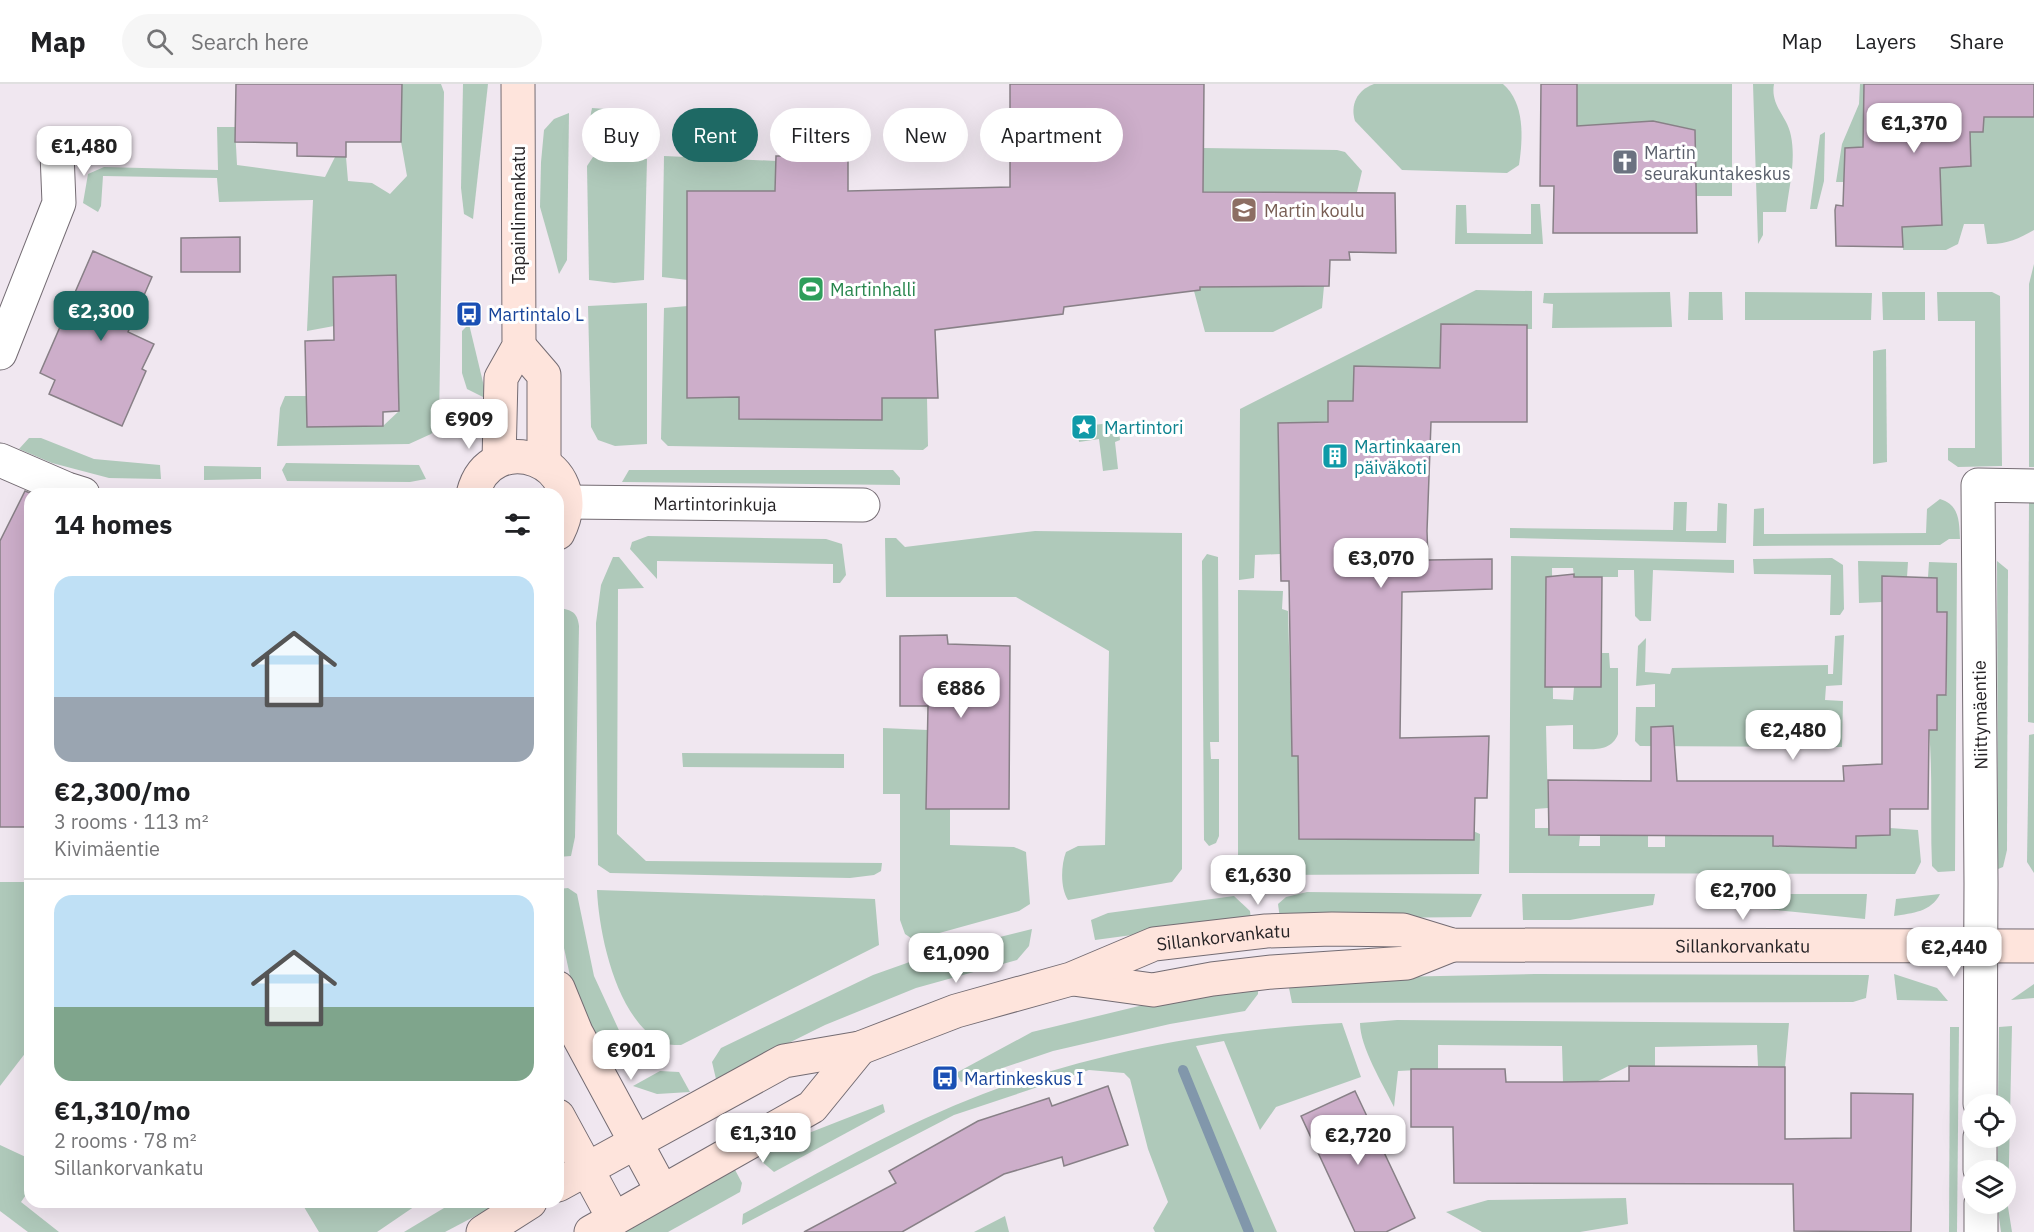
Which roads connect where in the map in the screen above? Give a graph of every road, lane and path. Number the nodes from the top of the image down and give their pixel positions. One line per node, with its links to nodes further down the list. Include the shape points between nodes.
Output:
1 (518, 84): 3 (main road, Tapainlinnankatu)
2 (57, 153): 4 (street, via 59,203)
3 (519, 346): 6 (main road, Tapainlinnankatu, via 501,378); 7 (main road, via 544,375)
4 (0, 353)
5 (0, 460): 9 (street)
6 (499, 460): 7 (main road, via 514,456); 10 (main road, via 481,476)
7 (544, 463): 11 (main road, via 556,473)
8 (2034, 486): 15 (street, Niittymäentie, via 1978,485)
9 (65, 488)
10 (476, 488)
11 (567, 502): 12 (street, Martintorinkuja); 13 (main road)
12 (863, 505)
13 (564, 520)
14 (1452, 945): 15 (main road, Sillankorvankatu); 17 (main road, Sillankorvankatu, via 1407,963 1272,972 1153,990); 17 (main road, Sillankorvankatu, via 1403,930 1266,931 1154,944)
15 (1980, 946): 16 (main road, Sillankorvankatu); 20 (street, Niittymäentie)
16 (2034, 946)
17 (1071, 979): 19 (main road, Sillankorvankatu, via 956,1011)
18 (564, 1003): 22 (main road)
19 (860, 1048): 22 (main road, Sillankorvankatu, via 784,1061); 24 (main road, Sillankorvankatu, via 812,1107)
20 (1980, 1094)
21 (564, 1142): 23 (main road)
22 (635, 1142): 23 (main road, Sillankorvankatu); 24 (main road)
23 (572, 1177): 27 (main road)
24 (663, 1191): 27 (main road, Sillankorvankatu)
25 (521, 1208): 28 (main road)
26 (1981, 1214): 29 (street)
27 (603, 1225)
28 (483, 1232)
29 (1981, 1232)

